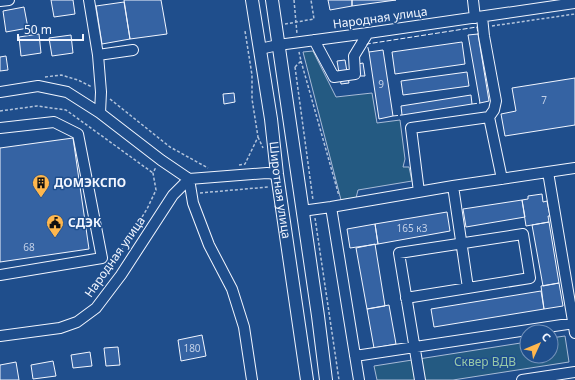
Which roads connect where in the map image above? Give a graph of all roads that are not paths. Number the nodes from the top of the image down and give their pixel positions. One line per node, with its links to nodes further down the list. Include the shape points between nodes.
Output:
1 (9, 0): 6 (street)
2 (89, 0): 14 (street)
3 (252, 0): 12 (main road, Широтная улица)
4 (272, 0): 11 (main road, Широтная улица)
5 (473, 0): 8 (street)
6 (0, 1)
7 (575, 3): 8 (street, Народная улица)
8 (479, 17): 9 (street, Народная улица); 17 (street, via 496,101)
9 (368, 33): 10 (street, Народная улица); 10 (street, via 354,56 355,74 334,77)
10 (314, 40): 11 (street, Народная улица)
11 (278, 45): 12 (street, Народная улица); 27 (main road, Широтная улица)
12 (260, 49): 21 (main road, Широтная улица)
13 (133, 50): 14 (street)
14 (98, 55): 16 (street)
15 (0, 92): 16 (street, via 38,86 67,92)
16 (100, 113): 22 (street)
17 (489, 117): 23 (street); 25 (street, via 411,128)
18 (0, 128): 29 (street, via 54,122 78,134 102,258)
19 (575, 168): 20 (street)
20 (548, 172): 23 (street); 36 (street)
21 (277, 174): 22 (street); 31 (main road, Широтная улица)
22 (189, 179): 37 (street, Народная улица, via 173,195 121,275 96,308 77,322 60,328); 41 (street, via 193,203 209,245 232,289 240,312)
23 (502, 179): 24 (street)
24 (453, 186): 25 (street); 28 (street)
25 (419, 192): 26 (street)
26 (331, 207): 27 (street); 39 (street)
27 (308, 210): 30 (main road, Широтная улица)
28 (462, 243): 32 (street); 32 (street, via 523,234 530,278); 33 (street, via 399,253)
29 (0, 275)
30 (313, 282): 31 (main road, via 309,293 302,294 296,291); 34 (main road, Широтная улица)
31 (293, 285): 35 (main road, Широтная улица)
32 (468, 288): 33 (street)
33 (406, 298): 38 (street)
34 (318, 316): 35 (main road, via 315,309 305,308); 43 (main road, Широтная улица)
35 (298, 319): 42 (main road, Широтная улица)
36 (574, 327): 38 (street)
37 (0, 336)
38 (415, 347): 39 (street); 45 (street)
39 (355, 356): 44 (street)
40 (575, 372): 46 (street)
41 (252, 380)
42 (308, 380)
43 (326, 380)
44 (359, 380)
45 (420, 380)
46 (522, 380)

